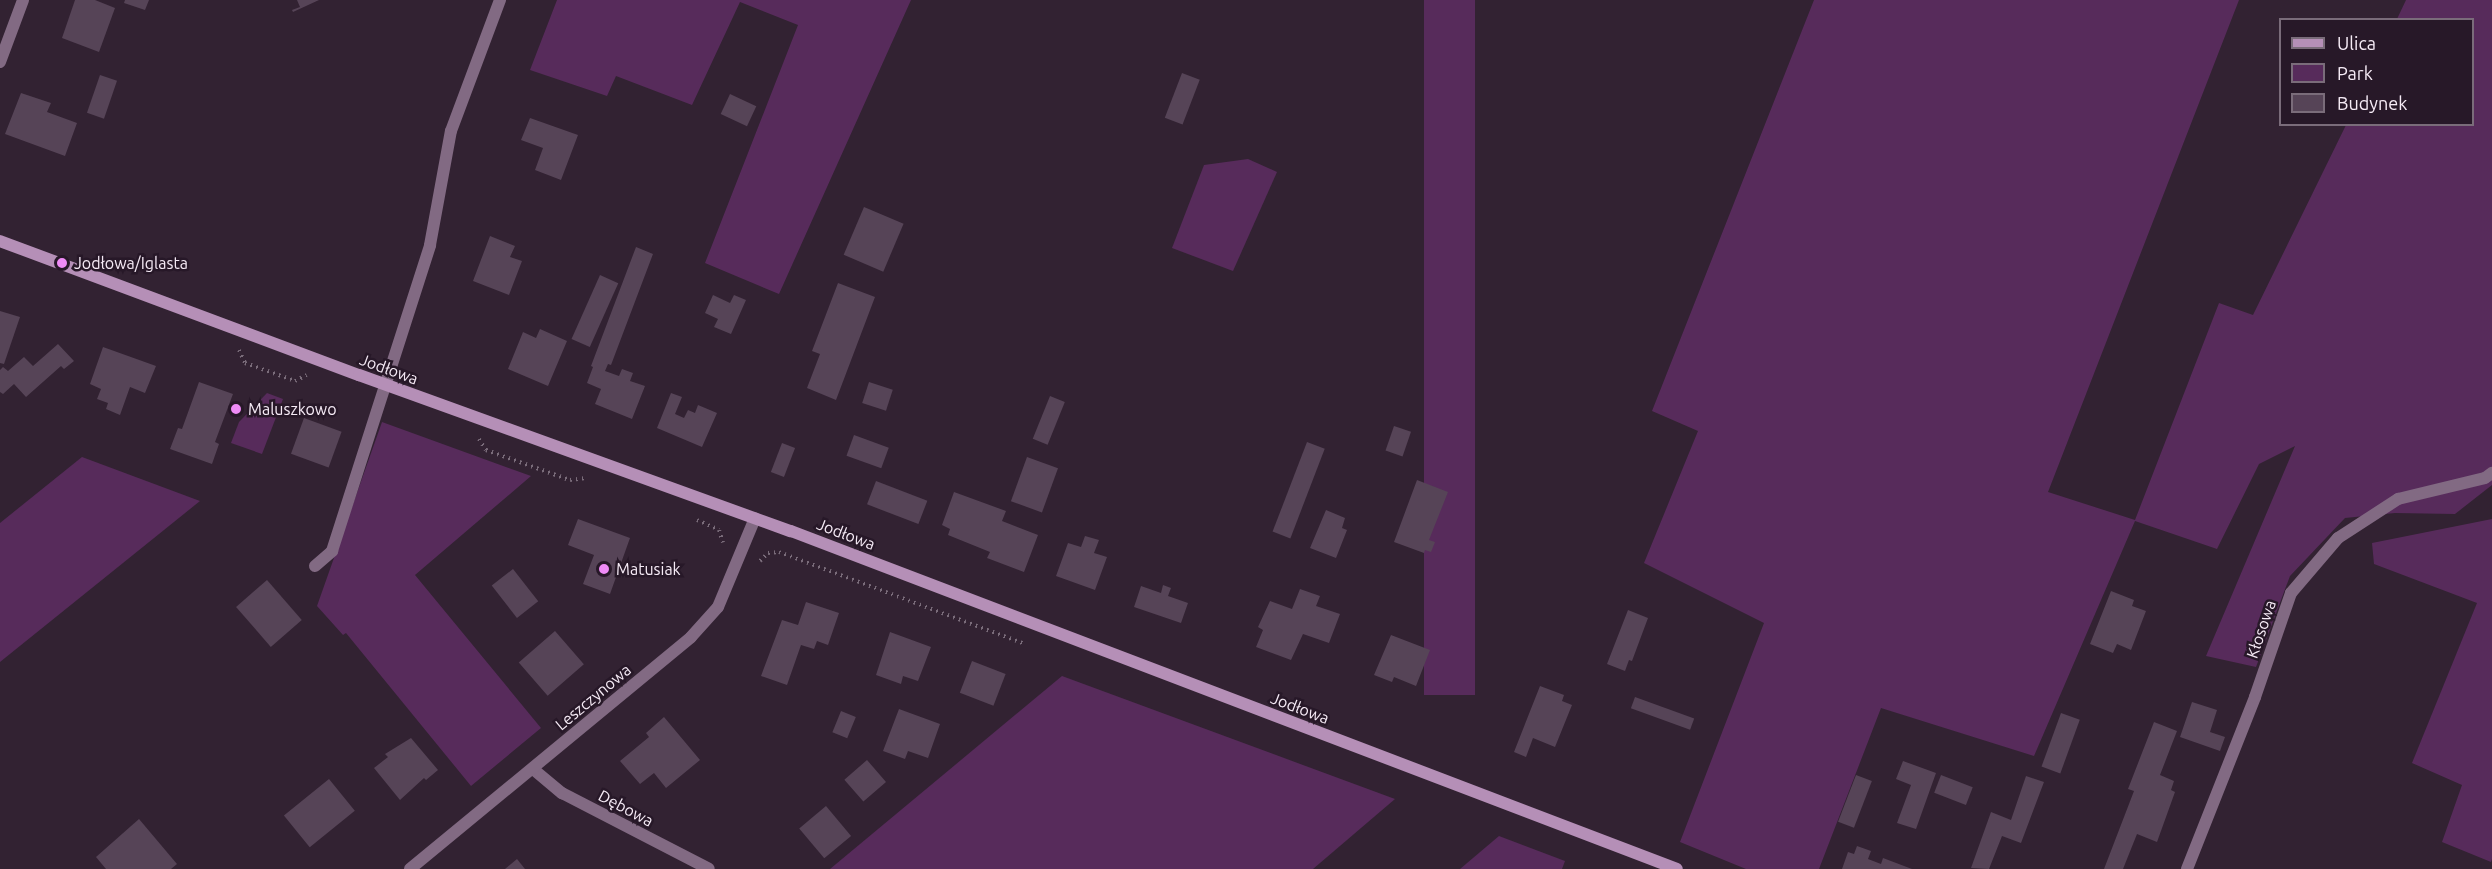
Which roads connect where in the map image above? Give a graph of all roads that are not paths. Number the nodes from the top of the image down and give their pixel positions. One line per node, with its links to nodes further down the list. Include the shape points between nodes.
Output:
1 (23, 0): 3 (street)
2 (500, 0): 5 (street, via 451,131 430,245)
3 (0, 62)
4 (0, 241): 5 (street, Jodłowa)
5 (384, 385): 7 (street, Jodłowa); 8 (street, via 332,551)
6 (2492, 472): 13 (street, Kłosowa, via 2486,478 2398,499 2338,538 2291,593)
7 (754, 518): 9 (street, Leszczynowa, via 718,606 698,629); 12 (street, Jodłowa)
8 (315, 567)
9 (533, 769): 10 (street, Leszczynowa); 11 (street, Dębowa, via 562,793)
10 (410, 869)
11 (709, 869)
12 (1677, 869)
13 (2187, 869)

